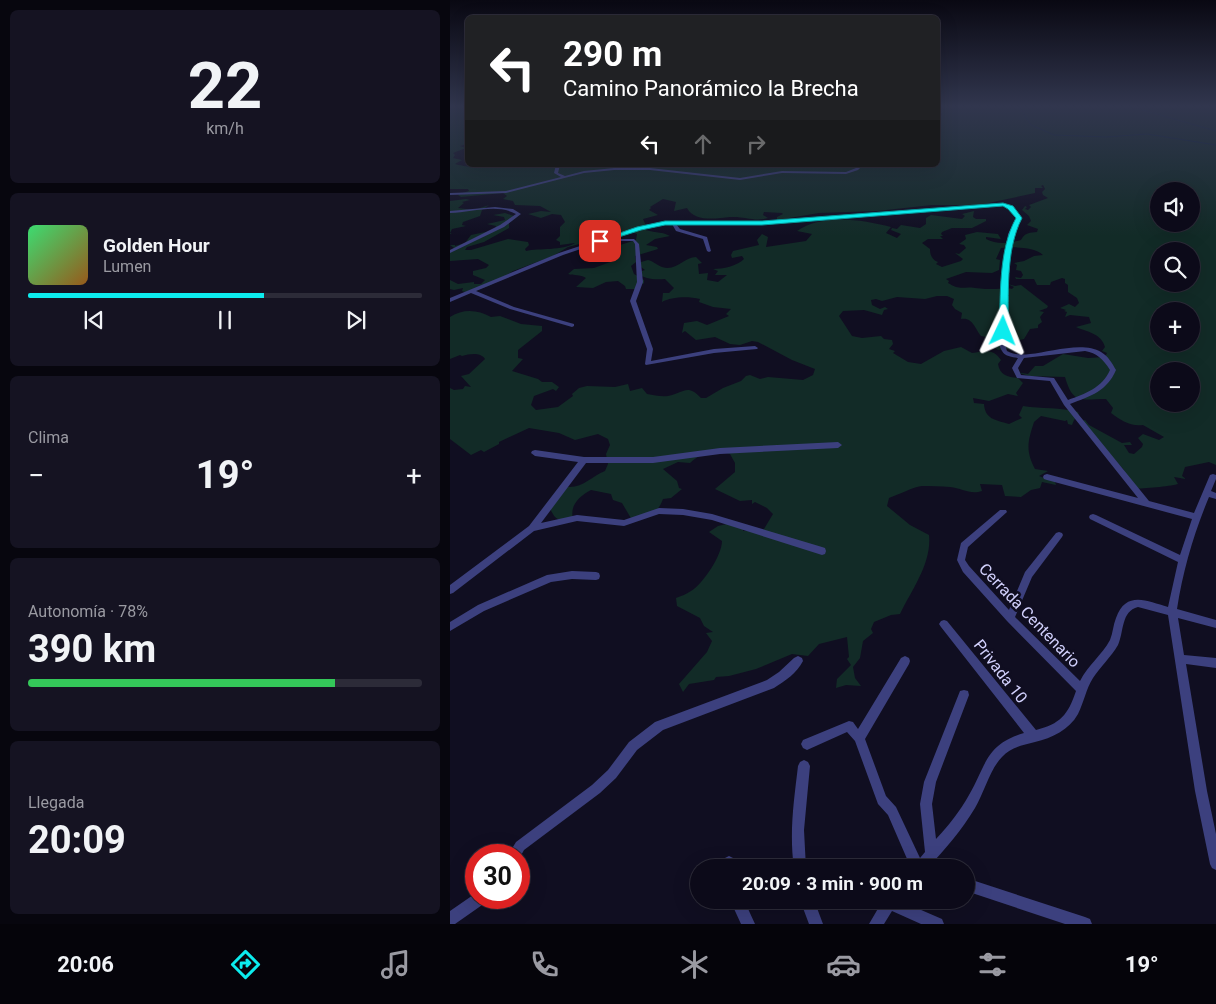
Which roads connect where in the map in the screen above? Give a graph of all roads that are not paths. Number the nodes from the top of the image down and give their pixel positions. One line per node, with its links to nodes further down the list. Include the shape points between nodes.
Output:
1 (558, 167): 3 (street, via 556,173)
2 (858, 167): 3 (street, via 846,172 782,172 740,180 639,169 602,170)
3 (564, 177): 4 (street, via 506,192)
4 (450, 194)
5 (450, 212): 9 (street, via 491,208 519,214 496,230)
6 (673, 223): 7 (street, via 639,228); 8 (street, via 678,230 705,238); 14 (street, via 762,223 1003,204 1019,218 1010,234 1001,341 1007,354)
7 (600, 241): 10 (street); 13 (street, via 634,240 637,244 640,282 633,301 650,349 648,364 714,350)
8 (709, 251)
9 (450, 252)
10 (472, 291): 11 (street); 12 (street, via 512,308)
11 (452, 298)
12 (572, 325)
13 (755, 348)
14 (1022, 356): 15 (street, via 1015,368 1019,377 1052,379); 15 (street, via 1088,350 1108,361 1113,370 1106,383 1094,393)
15 (1066, 403): 23 (street)
16 (838, 445): 18 (street, via 720,451 653,460)
17 (535, 453): 18 (street)
18 (584, 460): 27 (street)
19 (1047, 477): 23 (street)
20 (1213, 477): 21 (street)
21 (1206, 493): 22 (street); 26 (street)
22 (1216, 496)
23 (1146, 503): 26 (street)
24 (1003, 512): 34 (street, Cerrada Centenario, via 964,545 961,560)
25 (1093, 517): 30 (street)
26 (1196, 517): 30 (street)
27 (532, 528): 29 (street, via 577,518 624,523 659,511 684,512 712,517); 32 (street)
28 (1059, 535): 34 (street, via 1028,575)
29 (822, 551)
30 (1182, 560): 33 (street)
31 (596, 576): 37 (street, via 572,574 550,578 481,608)
32 (450, 590)
33 (1172, 612): 36 (street); 38 (street); 42 (street, via 1138,603 1126,608 1107,654)
34 (1010, 618): 42 (street, Cerrada Centenario)
35 (944, 624): 44 (street, Privada 10)
36 (1216, 624)
37 (450, 627)
38 (1180, 659): 41 (street); 53 (street)
39 (798, 661): 48 (street, via 770,684 659,726 633,746 596,789)
40 (904, 661): 45 (street)
41 (1216, 664)
42 (1081, 689): 44 (street, via 1066,724)
43 (964, 695): 49 (street, via 930,782 926,804)
44 (1034, 737): 49 (street, via 1014,742 996,754 968,809)
45 (859, 738): 46 (street, via 849,726); 51 (street, via 882,800 892,811)
46 (807, 744)
47 (804, 766): 50 (street, via 799,802)
48 (523, 844)
49 (932, 854): 52 (street)
50 (799, 859)
51 (914, 859)
52 (927, 859)
53 (1216, 864)
54 (975, 887): 65 (street)
55 (465, 908): 60 (street)
56 (741, 909): 61 (street)
57 (810, 909): 62 (street)
58 (886, 909): 63 (street)
59 (905, 909): 64 (street)
60 (450, 919)
61 (748, 924)
62 (816, 924)
63 (876, 924)
64 (937, 924)
65 (1085, 924)

